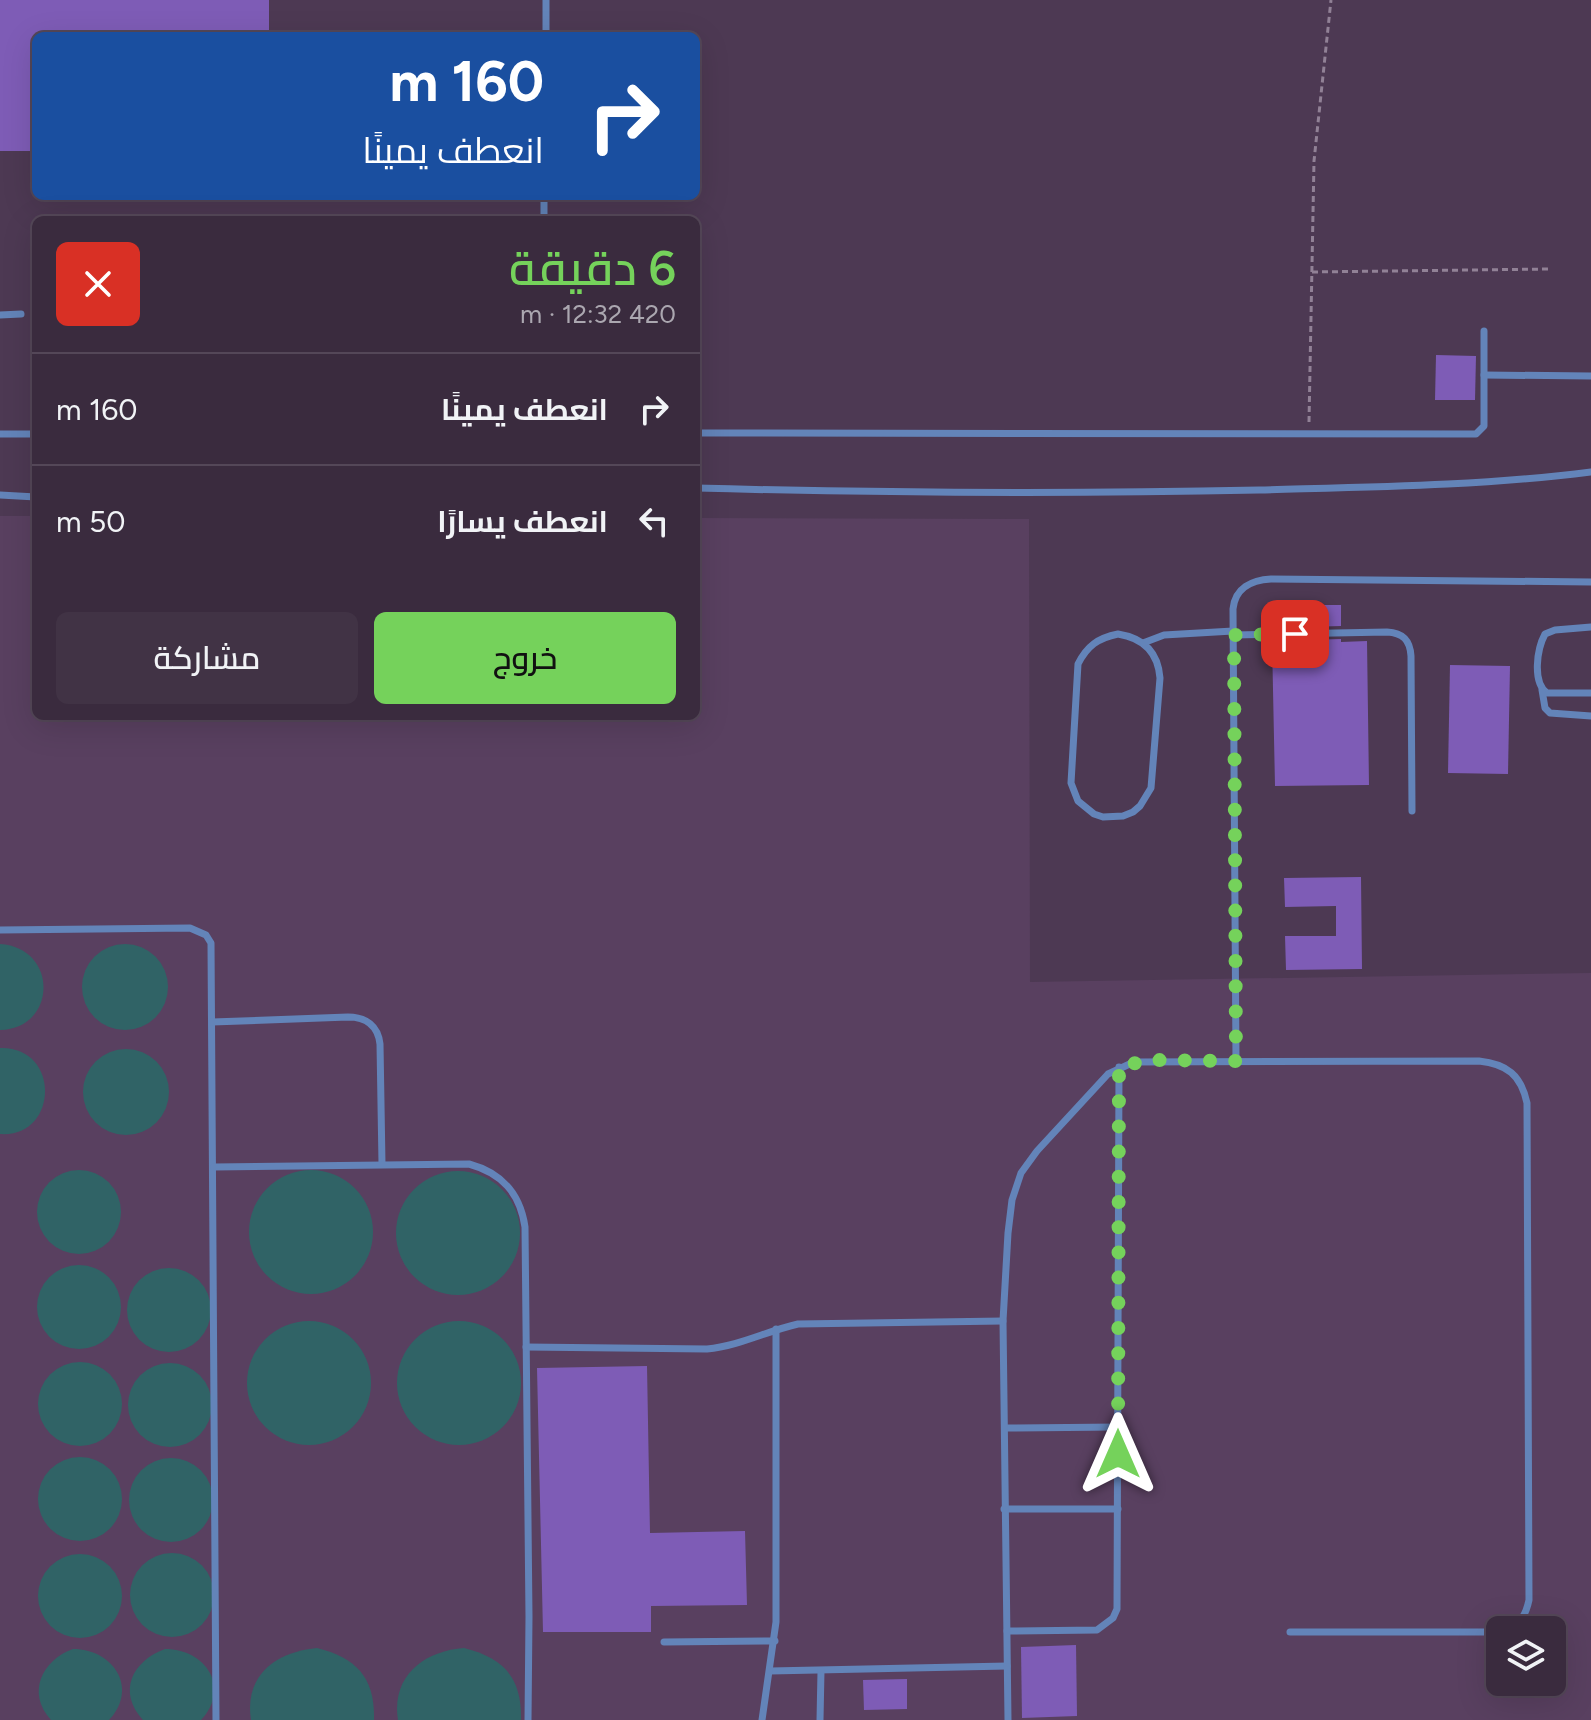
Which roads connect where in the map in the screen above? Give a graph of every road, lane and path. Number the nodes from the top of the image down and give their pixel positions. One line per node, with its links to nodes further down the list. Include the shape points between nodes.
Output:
1 (546, 0): 3 (lane)
2 (1331, 0): 5 (path, via 1314,161)
3 (546, 32)
4 (1550, 269): 5 (path)
5 (1312, 272): 12 (path)
6 (21, 314): 7 (lane)
7 (0, 315)
8 (1484, 331): 9 (lane)
9 (1484, 375): 10 (lane); 12 (lane, via 1484,426 1476,434)
10 (1591, 376)
11 (700, 433): 12 (lane)
12 (1309, 433)
13 (0, 434): 14 (lane)
14 (32, 434)
15 (1591, 472): 16 (lane, via 1473,484 1142,493)
16 (700, 488)
17 (0, 495): 18 (lane)
18 (32, 497)
19 (1590, 582): 21 (lane, via 1260,579 1234,599)
20 (1591, 627): 23 (lane, via 1545,634 1538,674)
21 (1234, 633): 22 (lane, via 1164,635); 26 (lane, via 1387,632 1405,638 1411,656); 29 (lane)
22 (1143, 643): 22 (lane, via 1118,634 1105,637 1083,652 1078,664 1071,783 1078,801 1103,817 1133,812 1151,788 1160,678 1156,658)
23 (1542, 690): 24 (lane); 25 (lane, via 1550,713)
24 (1591, 693)
25 (1591, 716)
26 (1412, 811)
27 (0, 930): 28 (lane, via 199,930 211,943)
28 (212, 1022): 31 (lane, via 348,1017 370,1023 380,1044); 32 (lane)
29 (1236, 1061): 30 (lane, via 1149,1060); 40 (lane, via 1479,1061 1512,1071 1523,1085 1529,1600)
30 (1119, 1067): 33 (lane, via 1098,1083 1021,1173 1012,1200); 36 (lane)
31 (382, 1164): 32 (lane); 35 (lane, via 469,1164 508,1185 525,1227)
32 (214, 1167): 49 (lane)
33 (1003, 1321): 34 (lane, via 821,1323); 37 (lane)
34 (776, 1329): 35 (lane, via 707,1349); 44 (lane)
35 (526, 1347): 50 (lane)
36 (1118, 1427): 37 (lane); 39 (lane)
37 (1005, 1428): 38 (lane)
38 (1004, 1509): 39 (lane); 41 (lane)
39 (1118, 1509): 41 (lane, via 1118,1599 1113,1618 1097,1630)
40 (1525, 1616)
41 (1007, 1631): 46 (lane)
42 (1290, 1632): 43 (lane)
43 (1486, 1632)
44 (775, 1641): 45 (lane); 47 (lane)
45 (664, 1642)
46 (1007, 1666): 48 (lane); 53 (lane)
47 (770, 1671): 48 (lane); 51 (lane)
48 (821, 1671): 52 (lane)
49 (216, 1720)
50 (528, 1720)
51 (762, 1720)
52 (820, 1720)
53 (1008, 1720)

